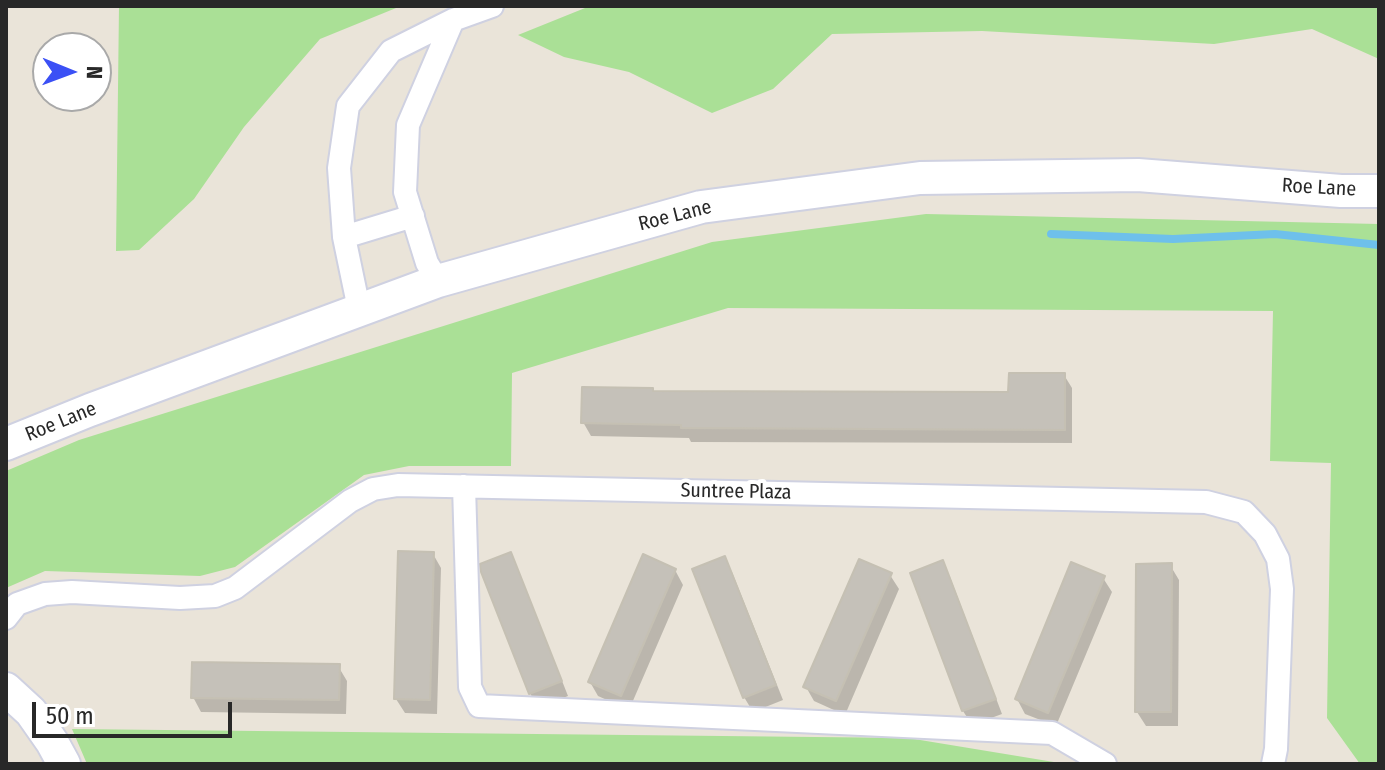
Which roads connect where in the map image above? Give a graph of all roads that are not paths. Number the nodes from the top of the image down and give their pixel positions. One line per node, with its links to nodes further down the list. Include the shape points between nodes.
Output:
1 (492, 6): 2 (street)
2 (453, 20): 4 (street, via 408,125 405,192); 5 (street, via 391,51 348,106 339,168)
3 (1379, 191): 6 (street, Roe Lane, via 1138,175 920,178 701,207)
4 (413, 216): 5 (street); 6 (street)
5 (344, 237): 7 (street)
6 (438, 281): 7 (street, Roe Lane)
7 (359, 309): 8 (street, Roe Lane)
8 (6, 444)
9 (464, 486): 10 (street, Suntree Plaza, via 373,489 235,588 215,596 45,594 17,604); 13 (street, via 470,687 479,706 1052,733); 14 (street, Suntree Plaza, via 1206,502 1244,512 1265,534 1278,559 1282,589)
10 (6, 618)
11 (6, 689): 12 (street, via 31,712)
12 (64, 764)
13 (1105, 764)
14 (1273, 764)

